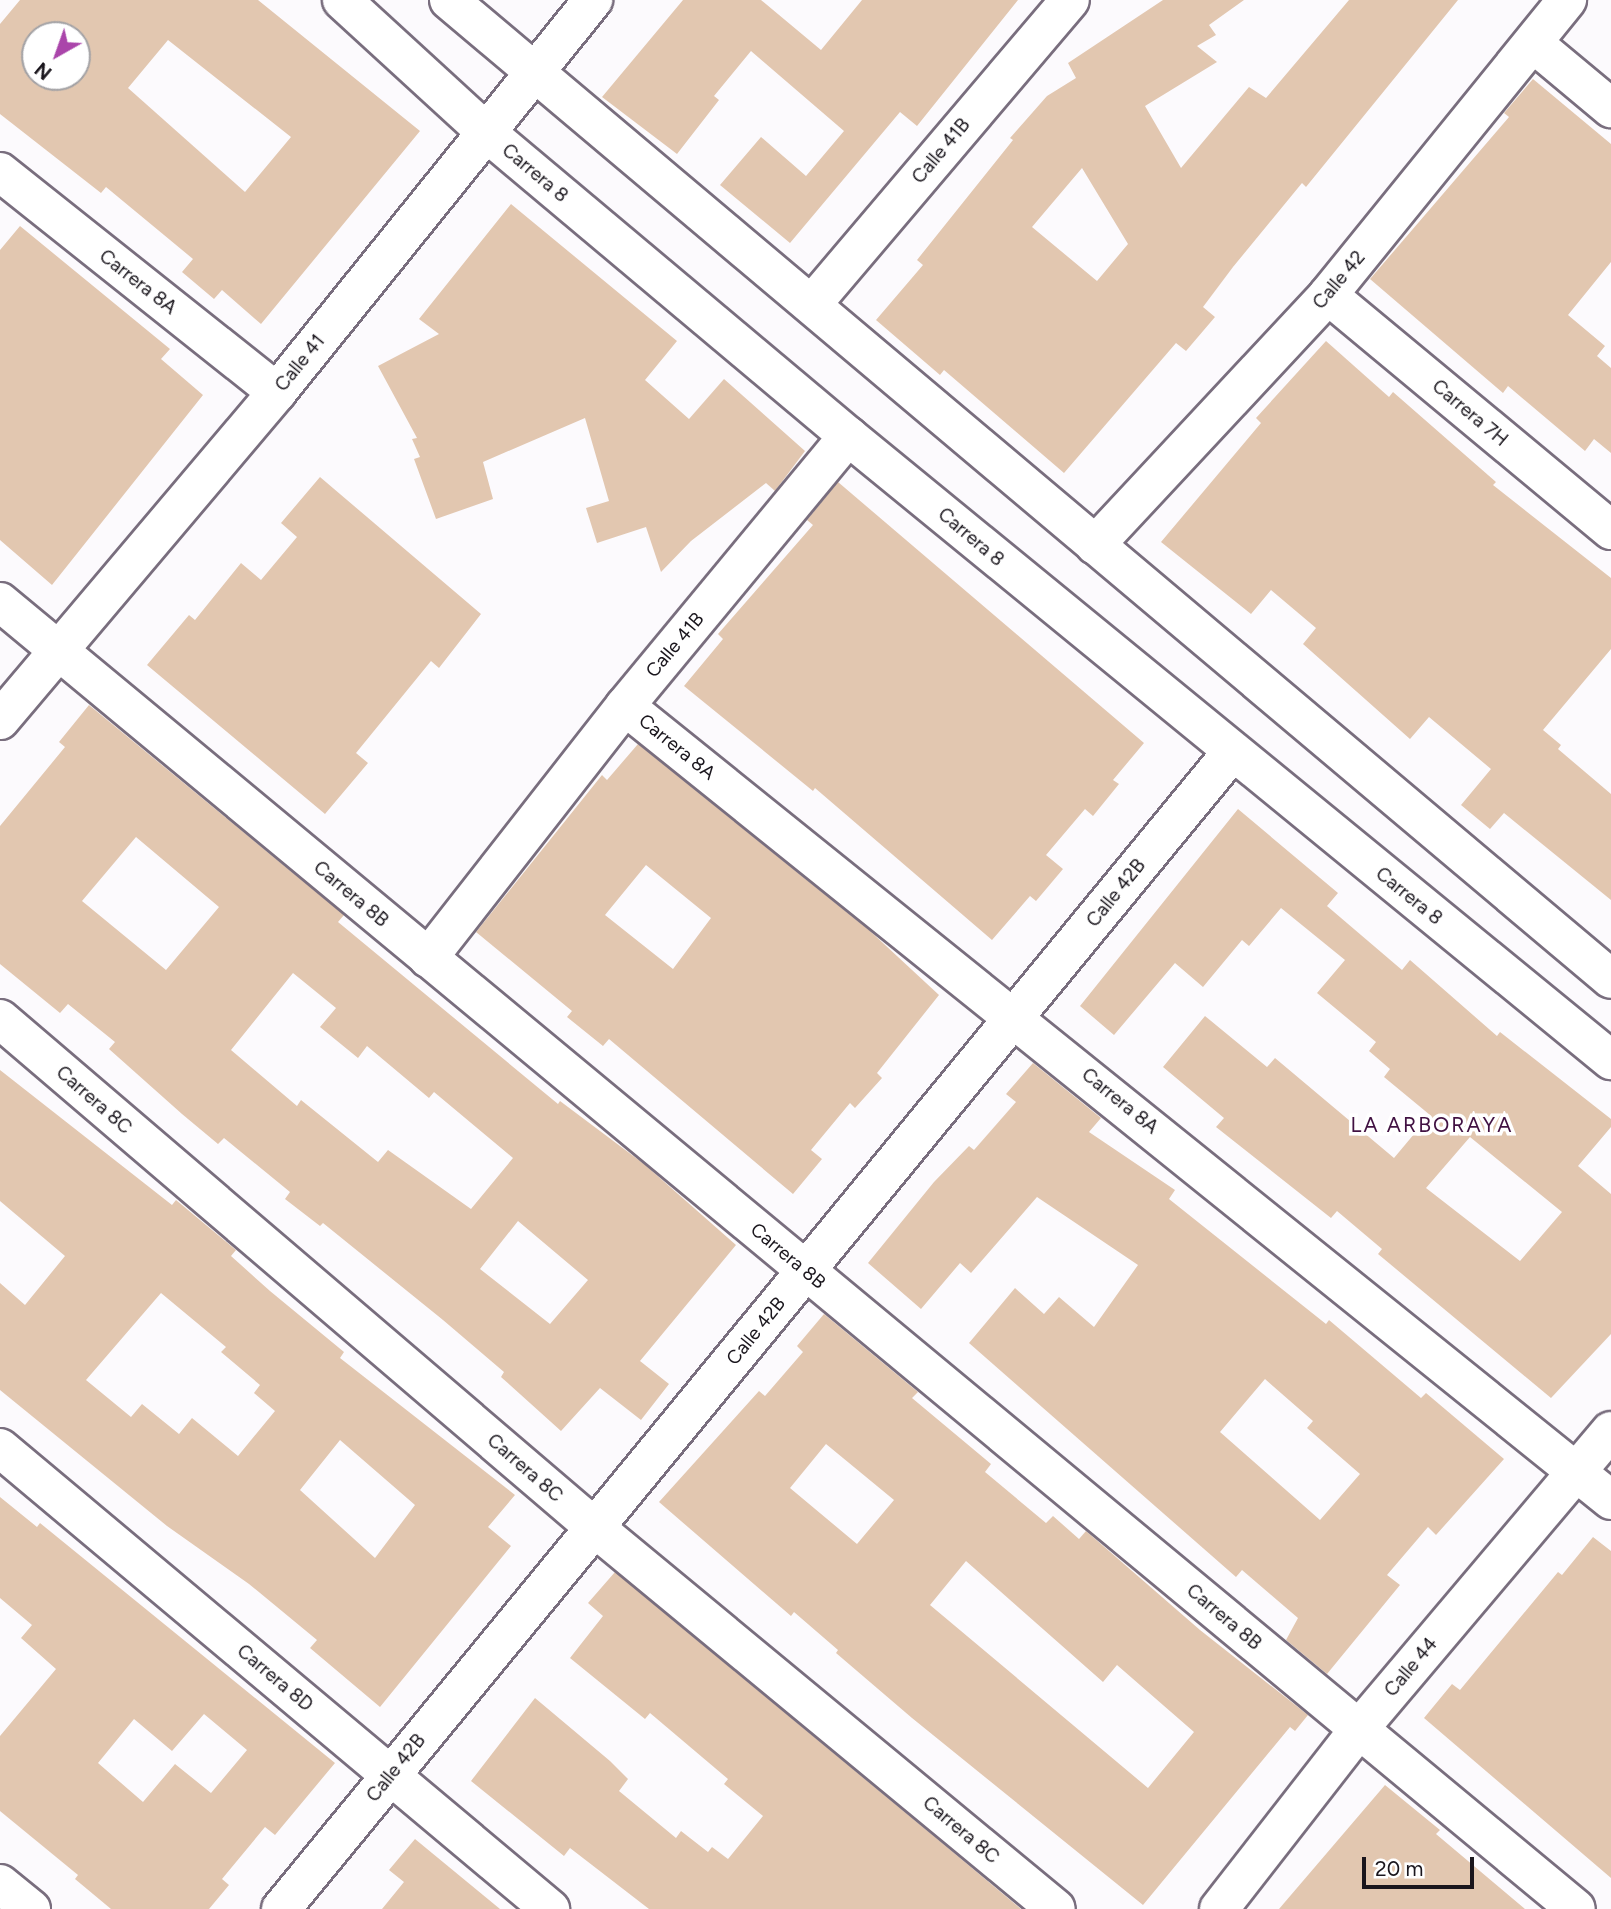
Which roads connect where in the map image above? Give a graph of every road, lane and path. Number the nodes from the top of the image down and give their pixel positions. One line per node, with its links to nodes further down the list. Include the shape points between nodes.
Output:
1 (342, 0): 9 (street, Carrera 8)
2 (449, 0): 7 (street)
3 (593, 0): 7 (street, Calle 41)
4 (1070, 0): 12 (street, Calle 41B)
5 (1567, 0): 6 (street, Calle 42)
6 (1533, 43): 8 (street); 11 (street, Calle 42)
7 (534, 70): 9 (street, Calle 41); 12 (street)
8 (1611, 108)
9 (487, 133): 13 (street, Calle 41); 14 (street, Carrera 8)
10 (0, 172): 13 (street, Carrera 8A)
11 (1328, 295): 15 (street, Carrera 7H); 16 (street, Calle 42)
12 (813, 303): 16 (street)
13 (277, 392): 18 (street, Calle 41)
14 (849, 436): 19 (street, Calle 41B); 21 (street, Carrera 8)
15 (1611, 530)
16 (1095, 545): 23 (street)
17 (0, 602): 18 (street, Carrera 8B)
18 (58, 650): 20 (street, Calle 41); 22 (street, Carrera 8B)
19 (625, 706): 22 (street, Calle 41B); 24 (street, Carrera 8A)
20 (0, 720)
21 (1232, 752): 24 (street, Calle 42B); 26 (street, Carrera 8)
22 (428, 958): 27 (street, Carrera 8B)
23 (1611, 979)
24 (1015, 1016): 27 (street, Calle 42B); 30 (street, Carrera 8A)
25 (0, 1019): 32 (street, Carrera 8C)
26 (1611, 1060)
27 (806, 1270): 32 (street, Calle 42B); 33 (street, Carrera 8B)
28 (1611, 1431): 30 (street, Calle 44)
29 (0, 1448): 34 (street, Carrera 8D)
30 (1577, 1471): 31 (street, Carrera 8A); 33 (street, Calle 44)
31 (1611, 1500)
32 (594, 1527): 34 (street, Calle 42B); 39 (street, Carrera 8C)
33 (1359, 1729): 40 (street, Calle 44); 41 (street, Carrera 8B)
34 (390, 1775): 37 (street, Calle 42B); 38 (street, Carrera 8D)
35 (0, 1884): 36 (street)
36 (31, 1909)
37 (281, 1909)
38 (550, 1909)
39 (1056, 1909)
40 (1219, 1909)
41 (1576, 1909)

